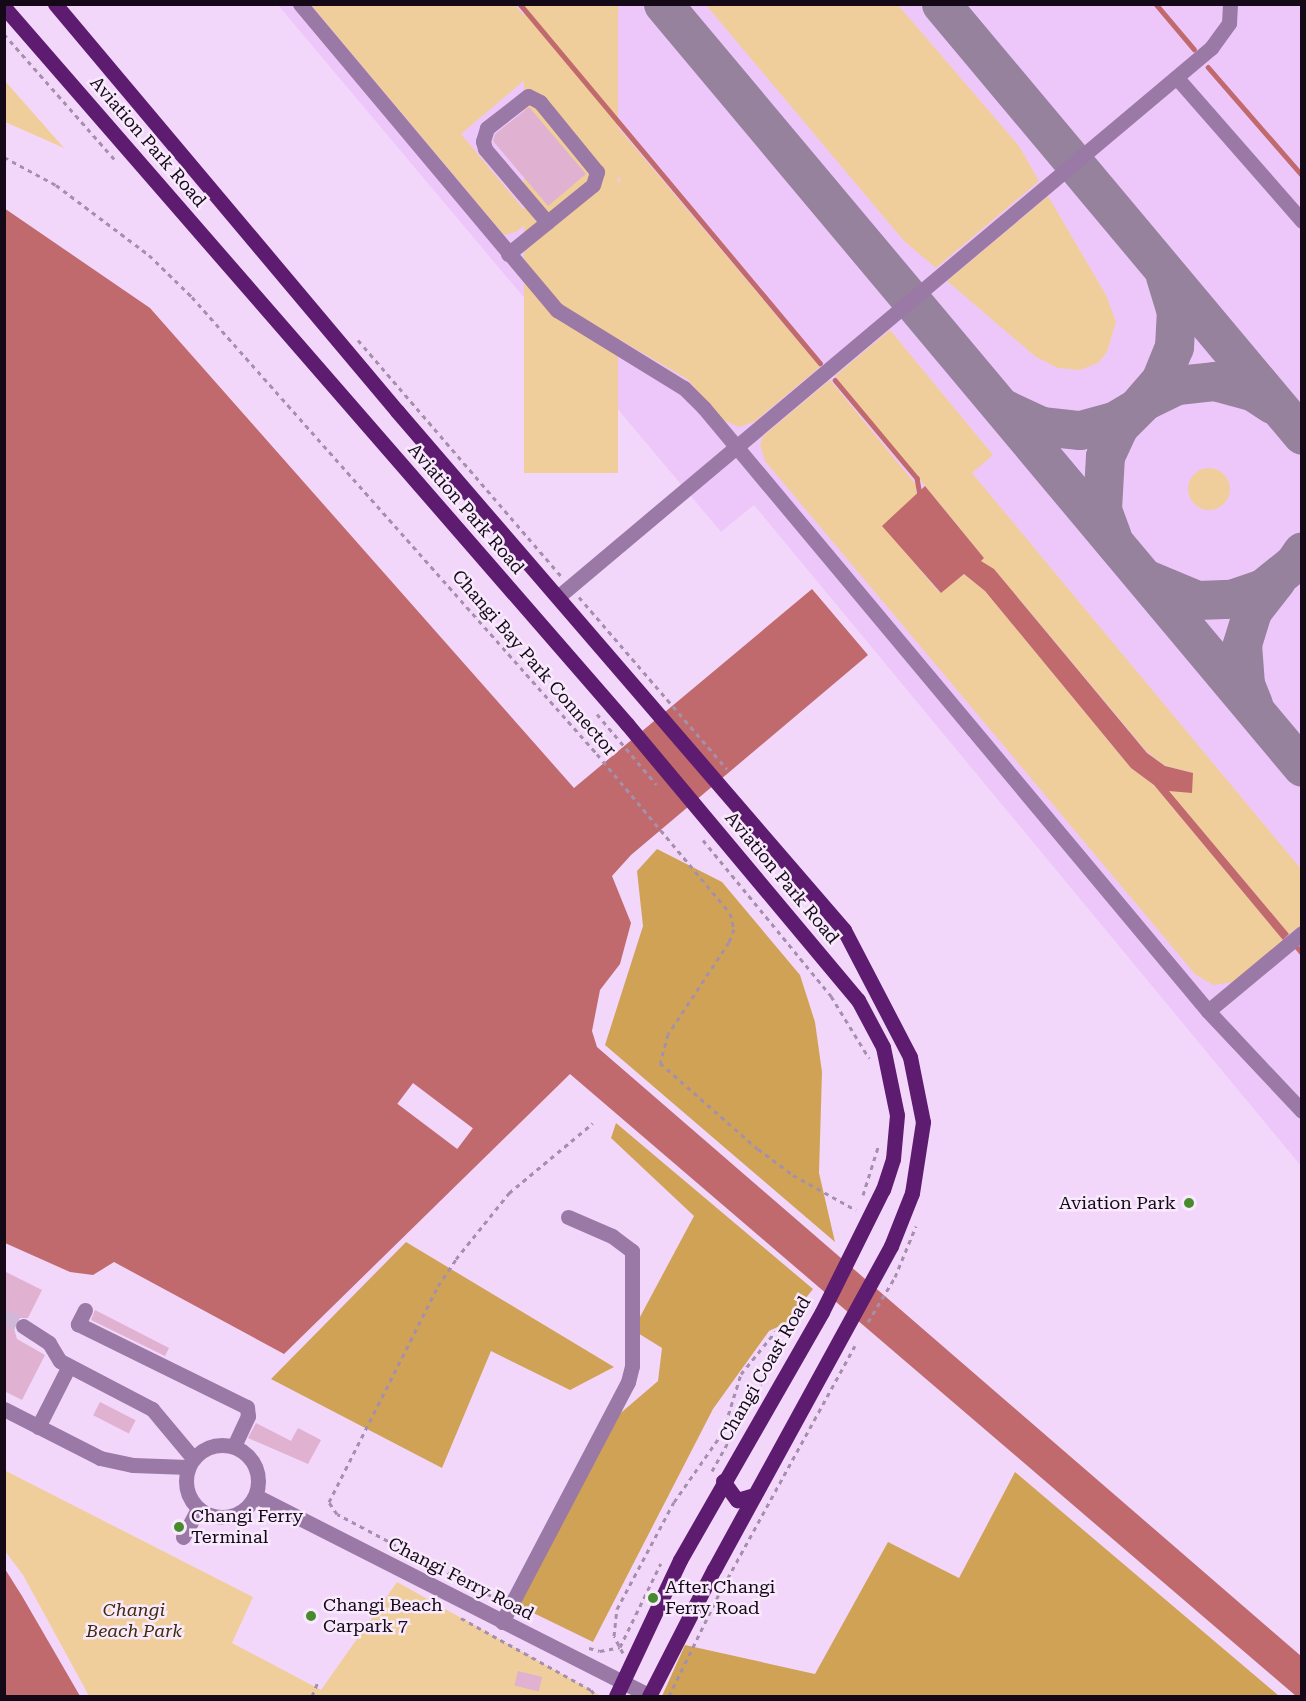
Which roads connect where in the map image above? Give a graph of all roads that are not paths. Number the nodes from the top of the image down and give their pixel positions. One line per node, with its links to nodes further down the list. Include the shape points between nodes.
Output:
1 (55, 4): 10 (main road, Aviation Park Road, via 397,411)
2 (300, 4): 8 (street)
3 (1230, 4): 5 (street, via 1229,23 1220,40)
4 (4, 7): 13 (main road, Aviation Park Road, via 627,724 858,1000)
5 (1178, 78): 6 (street); 9 (street)
6 (1302, 221)
7 (547, 222): 7 (street, via 593,184 597,172 540,102 528,96 487,128 483,141 485,149); 8 (street)
8 (508, 254): 9 (street, via 557,310 684,388)
9 (738, 447): 10 (street); 12 (street)
10 (559, 596): 24 (main road, Aviation Park Road, via 844,930 910,1057 922,1122 912,1193 853,1332)
11 (1302, 933): 12 (street)
12 (1208, 1011): 14 (street)
13 (883, 1047): 23 (main road, Changi Coast Road, via 897,1115 893,1159 884,1189 822,1312)
14 (1302, 1111)
15 (568, 1217): 28 (street, via 612,1236 632,1251 632,1366 628,1382)
16 (85, 1310): 21 (street, via 78,1324 247,1407 248,1416)
17 (24, 1326): 18 (street, via 43,1338 56,1357)
18 (69, 1366): 20 (street); 22 (street, via 152,1409)
19 (4, 1409): 20 (street)
20 (38, 1427): 22 (street, via 100,1458 133,1465)
21 (234, 1446): 22 (street, via 212,1446); 25 (street, via 247,1454 256,1467)
22 (190, 1462): 26 (street, via 185,1482)
23 (723, 1481): 24 (main road, via 737,1500); 29 (main road, Changi Coast Road)
24 (754, 1495): 31 (main road)
25 (256, 1496): 26 (street, via 246,1510 230,1517 213,1517); 28 (street, Changi Ferry Road)
26 (198, 1509): 27 (street)
27 (183, 1537)
28 (502, 1622): 29 (street, Changi Ferry Road)
29 (621, 1681): 30 (main road, Changi Coast Road); 31 (street, Changi Ferry Road)
30 (616, 1696)
31 (650, 1696)

